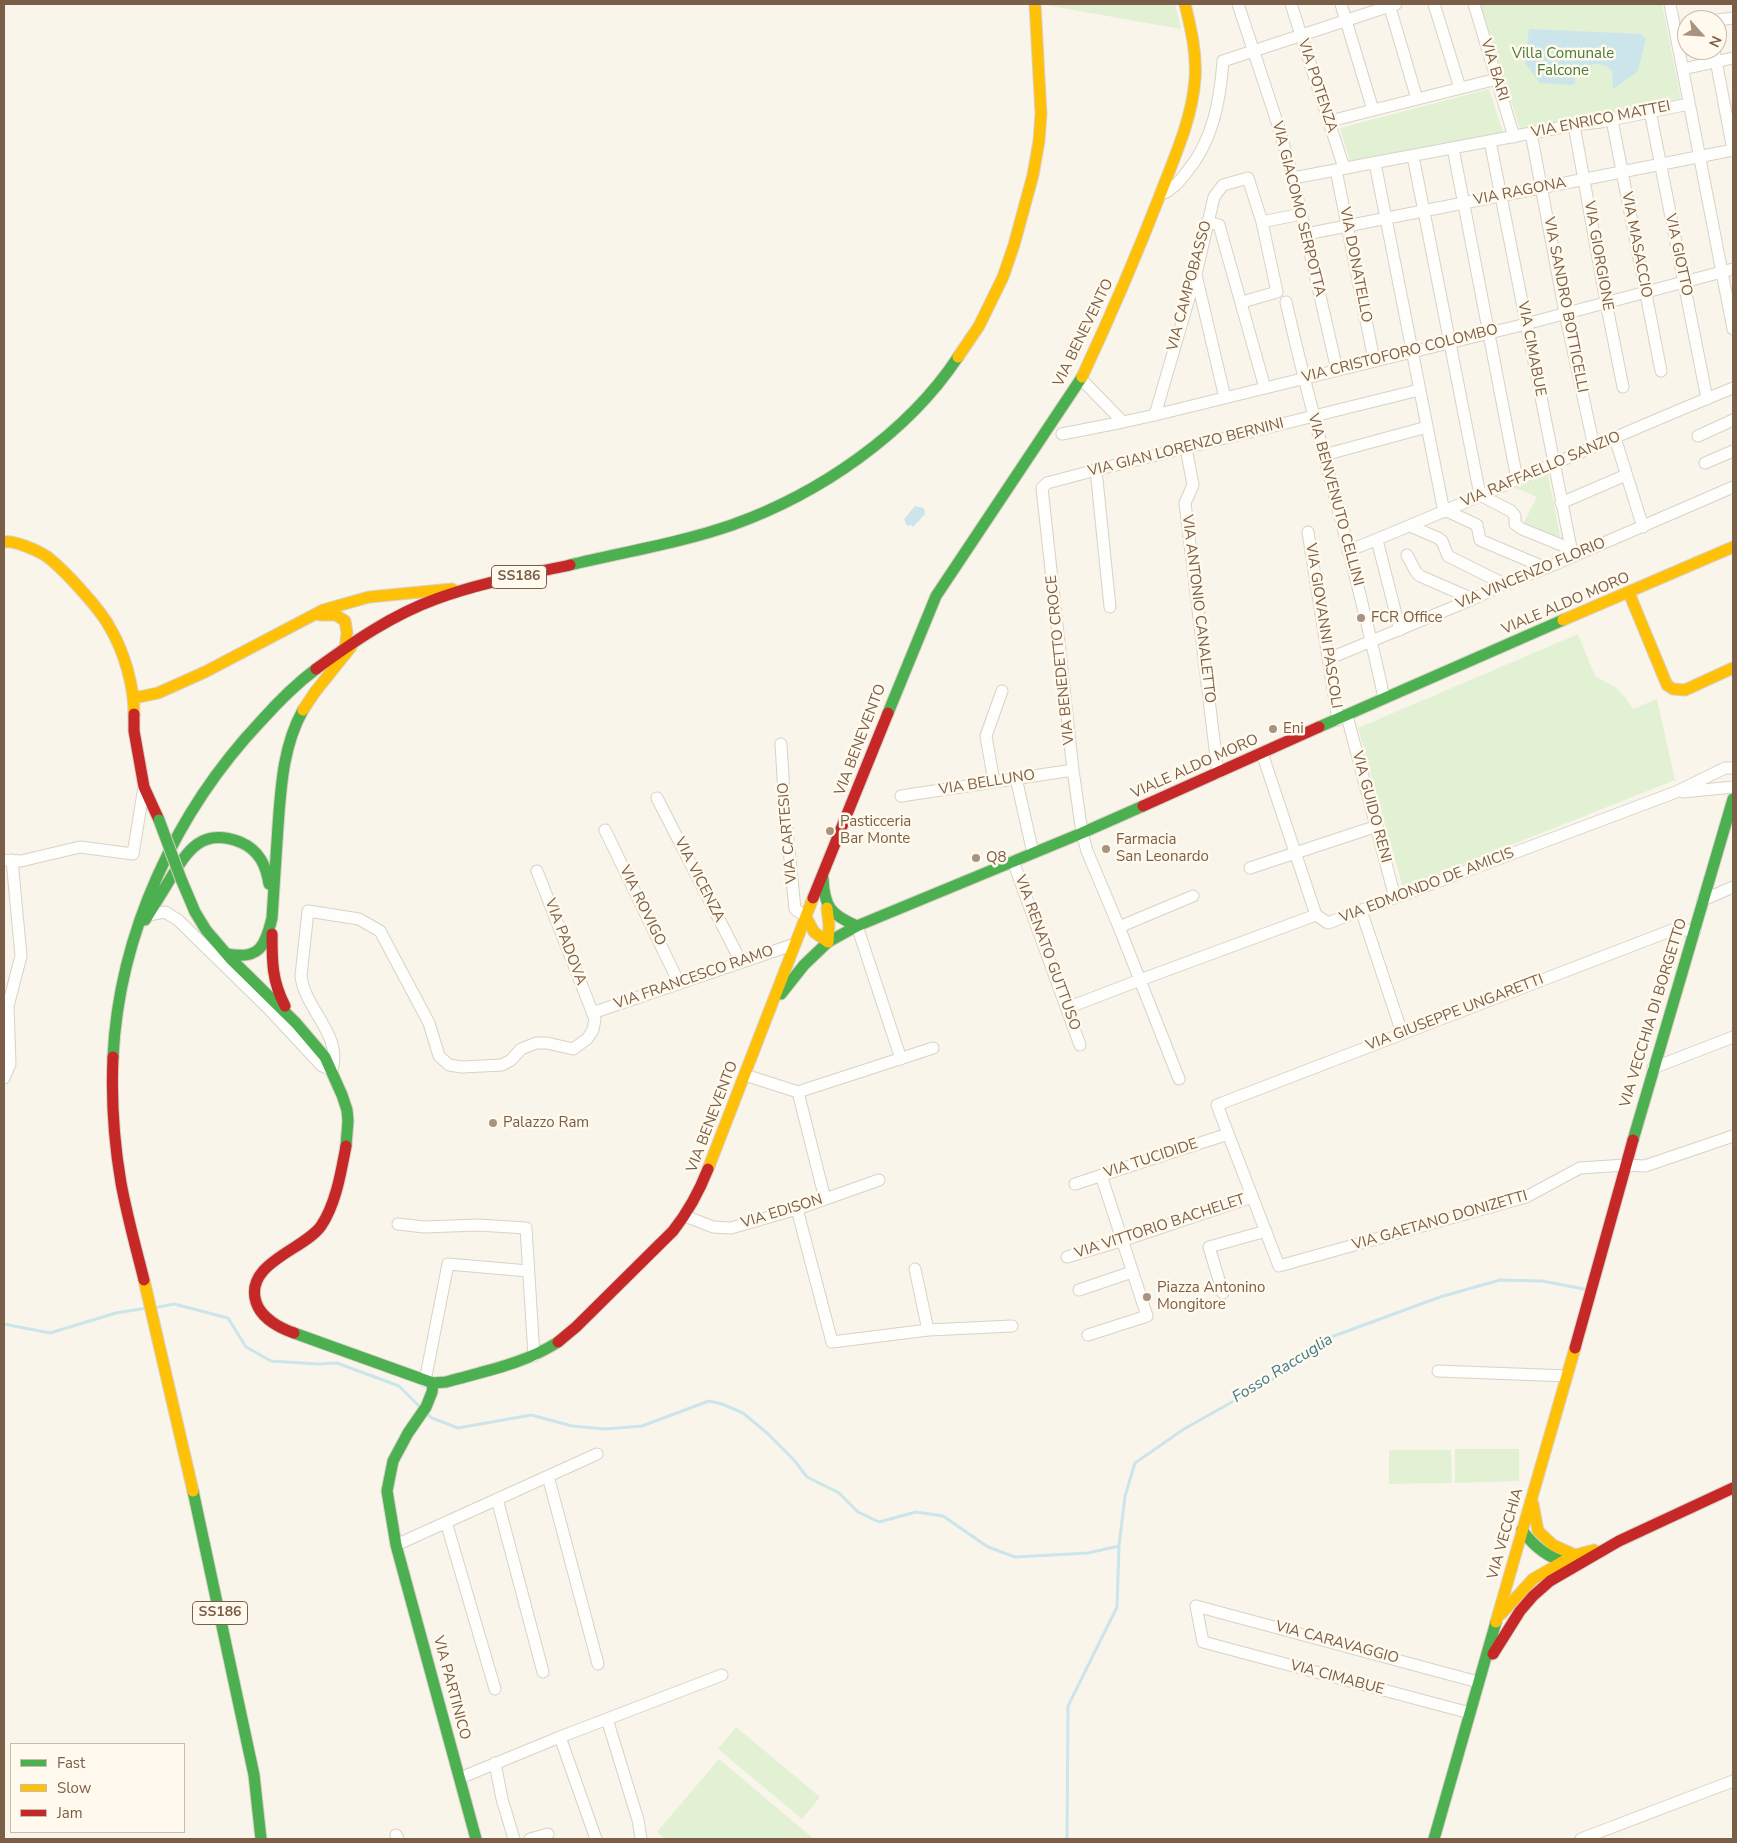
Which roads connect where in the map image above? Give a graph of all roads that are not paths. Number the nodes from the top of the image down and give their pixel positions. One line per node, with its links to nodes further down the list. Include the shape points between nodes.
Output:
1 (1035, 4): 107 (main road, SS186, via 1040,128 1028,195 1012,250 999,288 981,322 954,363 915,409 894,430 841,471 790,502 733,525)
2 (1185, 4): 40 (main road, VIA BENEVENTO, via 1194,51 1195,78 1188,116)
3 (1238, 4): 13 (street, VIA GIACOMO SERPOTTA)
4 (1291, 4): 12 (street, VIA POTENZA)
5 (1341, 4): 10 (street)
6 (1392, 4): 10 (street); 19 (street)
7 (1434, 4): 18 (street)
8 (1474, 4): 17 (street, VIA BARI)
9 (1670, 4): 11 (street)
10 (1346, 20): 12 (street); 21 (street)
11 (1675, 30): 16 (street)
12 (1300, 34): 13 (street); 24 (street, VIA POTENZA)
13 (1252, 50): 37 (street, VIA GIACOMO SERPOTTA); 40 (street, via 1223,61 1216,113 1209,136 1188,171 1172,190)
14 (1733, 58): 15 (street)
15 (1716, 62): 16 (street); 30 (street)
16 (1683, 69): 20 (street)
17 (1497, 78): 18 (street); 27 (street, VIA BARI)
18 (1460, 88): 19 (street)
19 (1417, 99): 21 (street)
20 (1689, 104): 22 (street, VIA ENRICO MATTEI); 32 (street)
21 (1373, 110): 24 (street)
22 (1650, 111): 23 (street, VIA ENRICO MATTEI); 34 (street, VIA GIOTTO)
23 (1612, 120): 25 (street, VIA ENRICO MATTEI); 36 (street, VIA MASACCIO)
24 (1330, 121): 35 (street, VIA POTENZA)
25 (1574, 125): 26 (street, VIA ENRICO MATTEI); 38 (street, VIA GIORGIONE)
26 (1531, 133): 27 (street, VIA ENRICO MATTEI); 39 (street, VIA SANDRO BOTTICELLI)
27 (1514, 136): 28 (street, VIA ENRICO MATTEI)
28 (1490, 141): 29 (street, VIA ENRICO MATTEI); 41 (street, VIA CIMABUE)
29 (1453, 148): 31 (street, VIA ENRICO MATTEI); 42 (street)
30 (1733, 150): 32 (street, VIA RAGONA)
31 (1412, 156): 33 (street, VIA ENRICO MATTEI); 43 (street)
32 (1700, 156): 34 (street, VIA RAGONA); 50 (street)
33 (1375, 163): 35 (street, VIA ENRICO MATTEI); 45 (street)
34 (1660, 164): 36 (street, VIA RAGONA); 52 (street, VIA GIOTTO)
35 (1340, 169): 37 (street, VIA ENRICO MATTEI); 48 (street, VIA DONATELLO)
36 (1621, 171): 38 (street, VIA RAGONA); 53 (street, VIA MASACCIO)
37 (1293, 178): 44 (street, VIA GIACOMO SERPOTTA)
38 (1584, 179): 39 (street, VIA RAGONA); 56 (street, VIA GIORGIONE)
39 (1542, 187): 41 (street, VIA RAGONA); 57 (street, VIA SANDRO BOTTICELLI)
40 (1160, 195): 67 (main road, VIA BENEVENTO)
41 (1501, 195): 42 (street, VIA RAGONA); 58 (street, VIA CIMABUE)
42 (1463, 203): 43 (street, VIA RAGONA); 60 (street)
43 (1424, 211): 45 (street, VIA RAGONA); 61 (street)
44 (1301, 214): 47 (street); 49 (street, VIA GIACOMO SERPOTTA)
45 (1387, 218): 48 (street, VIA RAGONA); 62 (street)
46 (1207, 222): 47 (street, VIA CAMPOBASSO, via 1214,197 1223,185 1248,178); 51 (street, VIA CAMPOBASSO); 54 (street, via 1220,225)
47 (1262, 222): 54 (street, via 1277,292)
48 (1347, 226): 49 (street, VIA RAGONA); 63 (street, VIA DONATELLO)
49 (1306, 234): 64 (street, VIA GIACOMO SERPOTTA)
50 (1728, 270): 52 (street, VIA CRISTOFORO COLOMBO); 59 (street)
51 (1196, 274): 72 (street); 74 (street, VIA CAMPOBASSO)
52 (1684, 282): 53 (street, VIA CRISTOFORO COLOMBO); 73 (street, VIA GIOTTO)
53 (1646, 292): 56 (street, VIA CRISTOFORO COLOMBO); 65 (street, VIA MASACCIO)
54 (1242, 302): 69 (street)
55 (1286, 302): 66 (street, VIA BENVENUTO CELLINI)
56 (1606, 302): 57 (street, VIA CRISTOFORO COLOMBO); 68 (street, VIA GIORGIONE)
57 (1565, 313): 58 (street, VIA CRISTOFORO COLOMBO); 82 (street, VIA SANDRO BOTTICELLI)
58 (1526, 323): 60 (street, VIA CRISTOFORO COLOMBO); 86 (street, VIA CIMABUE)
59 (1733, 329)
60 (1489, 333): 61 (street, VIA CRISTOFORO COLOMBO); 90 (street)
61 (1450, 342): 62 (street, VIA CRISTOFORO COLOMBO); 93 (street)
62 (1411, 352): 63 (street, VIA CRISTOFORO COLOMBO); 71 (street)
63 (1374, 360): 64 (street, VIA CRISTOFORO COLOMBO)
64 (1337, 370): 66 (street, VIA CRISTOFORO COLOMBO)
65 (1661, 371)
66 (1303, 378): 69 (street, VIA CRISTOFORO COLOMBO); 75 (street, VIA BENVENUTO CELLINI)
67 (1081, 379): 77 (street); 144 (main road, VIA BENEVENTO, via 936,596)
68 (1624, 387)
69 (1265, 388): 72 (street, VIA CRISTOFORO COLOMBO)
70 (1733, 388): 73 (street, VIA RAFFAELLO SANZIO)
71 (1419, 390): 75 (street, VIA GIAN LORENZO BERNINI); 78 (street)
72 (1225, 398): 74 (street, VIA CRISTOFORO COLOMBO)
73 (1707, 399): 81 (street, VIA RAFFAELLO SANZIO)
74 (1155, 415): 77 (street, VIA CRISTOFORO COLOMBO)
75 (1314, 416): 83 (street, VIA GIAN LORENZO BERNINI); 85 (street, VIA BENVENUTO CELLINI)
76 (1733, 420): 80 (street)
77 (1123, 422): 79 (street, VIA CRISTOFORO COLOMBO)
78 (1427, 427): 85 (street); 95 (street)
79 (1062, 434)
80 (1698, 436)
81 (1615, 438): 82 (street, VIA RAFFAELLO SANZIO); 89 (street)
82 (1594, 447): 86 (street, VIA RAFFAELLO SANZIO)
83 (1186, 448): 88 (street, VIA GIAN LORENZO BERNINI); 126 (street, VIA ANTONIO CANALETTO, via 1193,485 1185,503)
84 (1733, 451): 87 (street)
85 (1324, 455): 102 (street, VIA BENVENUTO CELLINI)
86 (1554, 463): 90 (street, VIA RAFFAELLO SANZIO); 94 (street, VIA CIMABUE)
87 (1705, 463)
88 (1096, 470): 92 (street, VIA GIAN LORENZO BERNINI, via 1047,483); 110 (street)
89 (1626, 475): 94 (street); 97 (street)
90 (1517, 479): 93 (street, VIA RAFFAELLO SANZIO)
91 (1733, 487): 97 (street, VIA VINCENZO FLORIO)
92 (1042, 488): 125 (street, VIA BENEDETTO CROCE)
93 (1480, 495): 95 (street, VIA RAFFAELLO SANZIO); 103 (street, via 1511,510 1515,524 1522,529)
94 (1561, 503): 103 (street, VIA CIMABUE)
95 (1446, 512): 96 (street, VIA RAFFAELLO SANZIO); 105 (street, via 1477,525 1480,540)
96 (1410, 526): 100 (street, VIA RAFFAELLO SANZIO); 106 (street, via 1442,541 1448,556)
97 (1643, 527): 103 (street, VIA VINCENZO FLORIO)
98 (1308, 532): 116 (street, VIA GIOVANNI PASCOLI)
99 (5, 539): 119 (main road, via 49,558 109,625 128,670)
100 (1377, 540): 102 (street, VIA RAFFAELLO SANZIO); 112 (street)
101 (1733, 547): 108 (main road, VIALE ALDO MORO)
102 (1348, 551): 114 (street, VIA BENVENUTO CELLINI)
103 (1572, 553): 105 (street, VIA VINCENZO FLORIO)
104 (1407, 555): 109 (street, via 1420,576)
105 (1546, 568): 106 (street, VIA VINCENZO FLORIO)
106 (1504, 584): 109 (street, VIA VINCENZO FLORIO)
107 (471, 588): 111 (main road, via 369,597 323,610); 113 (main road, SS186, via 434,600 376,627)
108 (1629, 593): 117 (main road, via 1667,685 1685,690); 120 (main road, VIALE ALDO MORO)
109 (1473, 599): 112 (street, VIA VINCENZO FLORIO)
110 (1110, 607)
111 (300, 623): 115 (main road, via 330,614 342,618 348,633); 119 (main road, via 158,694)
112 (1400, 630): 114 (street, VIA VINCENZO FLORIO)
113 (356, 641): 115 (main road, SS186); 154 (main road, via 307,703 290,739 281,787)
114 (1372, 641): 116 (street, VIA VINCENZO FLORIO); 120 (street, VIA BENVENUTO CELLINI)
115 (345, 648): 158 (main road, SS186, via 300,682 271,710 214,777 164,860)
116 (1328, 658): 121 (street, VIA GIOVANNI PASCOLI)
117 (1733, 668)
118 (1002, 691): 128 (street, via 986,736)
119 (134, 698): 129 (main road, via 134,731)
120 (1384, 698): 121 (main road, VIALE ALDO MORO)
121 (1342, 718): 123 (main road, VIALE ALDO MORO); 135 (street, VIA GUIDO RENI)
122 (781, 744): 153 (street, VIA CARTESIO, via 796,909)
123 (1262, 754): 126 (main road, VIALE ALDO MORO); 139 (street)
124 (1733, 768): 131 (street, via 1725,768)
125 (1073, 770): 127 (street, VIA BELLUNO); 137 (street, VIA BENEDETTO CROCE)
126 (1218, 773): 137 (main road, VIALE ALDO MORO)
127 (1016, 778): 128 (street, VIA BELLUNO); 138 (street)
128 (994, 782): 132 (street, VIA BELLUNO)
129 (144, 787): 140 (street, via 132,854 80,847 21,861); 161 (main road, bridge, via 193,909 205,930)
130 (1733, 787): 131 (street)
131 (1676, 792): 147 (street, VIA EDMONDO DE AMICIS)
132 (901, 796)
133 (657, 798): 162 (street, VIA VICENZA)
134 (1733, 799): 148 (main road, VIA VECCHIA DI BORGETTO)
135 (1376, 826): 139 (street); 147 (street, VIA GUIDO RENI)
136 (606, 830): 165 (street, VIA ROVIGO)
137 (1082, 833): 138 (main road, VIALE ALDO MORO); 156 (street, VIA BENEDETTO CROCE)
138 (1033, 853): 141 (main road, VIALE ALDO MORO)
139 (1296, 853): 142 (street); 152 (street)
140 (8, 860): 178 (street, via 21,956 8,1006 10,1064)
141 (1013, 861): 155 (main road, VIALE ALDO MORO); 167 (street, VIA RENATO GUTTUSO)
142 (1250, 868)
143 (537, 871): 168 (street, VIA PADOVA)
144 (823, 874): 149 (main road); 153 (main road, VIA BENEVENTO)
145 (1733, 888): 148 (street)
146 (1193, 896): 156 (street)
147 (1394, 898): 150 (street, VIA EDMONDO DE AMICIS)
148 (1703, 900): 157 (main road, VIA VECCHIA DI BORGETTO)
149 (827, 908): 155 (main road, via 835,916); 159 (main road, via 830,918)
150 (1361, 910): 152 (street, VIA EDMONDO DE AMICIS, via 1328,923); 170 (street)
151 (148, 915): 154 (main road, via 185,854 203,841 218,838 247,845 260,856 268,876); 158 (main road); 176 (street, via 165,912 178,920 322,1066)
152 (1316, 915): 164 (street, VIA EDMONDO DE AMICIS)
153 (806, 917): 159 (main road, via 818,937); 160 (main road, VIA BENEVENTO)
154 (272, 918): 161 (main road, via 261,950 250,956); 163 (main road)
155 (857, 926): 159 (main road, VIALE ALDO MORO); 174 (street)
156 (1119, 927): 164 (street, VIA BENEDETTO CROCE)
157 (1695, 931): 170 (street, VIA GIUSEPPE UNGARETTI, via 1676,929); 175 (main road, VIA VECCHIA DI BORGETTO)
158 (136, 936): 232 (main road, SS186, via 119,1001 113,1054 113,1112 119,1174 170,1388 254,1775)
159 (828, 942): 166 (main road, VIALE ALDO MORO, via 804,965)
160 (795, 944): 162 (street, VIA FRANCESCO RAMO); 166 (main road, VIA BENEVENTO)
161 (227, 954): 163 (main road)
162 (741, 962): 165 (street, VIA FRANCESCO RAMO)
163 (259, 968): 169 (main road); 169 (main road, via 273,980)
164 (1140, 980): 167 (street, VIA EDMONDO DE AMICIS); 179 (street, VIA BENEDETTO CROCE)
165 (679, 982): 168 (street, VIA FRANCESCO RAMO)
166 (772, 1005): 177 (main road, VIA BENEVENTO)
167 (1067, 1008): 172 (street, VIA RENATO GUTTUSO)
168 (592, 1013): 176 (street, via 595,1019 590,1035 573,1049 536,1042 521,1049 512,1060 502,1065 449,1065 439,1056 429,1023 380,931 359,919 308,911 302,983 333,1044)
169 (290, 1016): 176 (main road)
170 (1402, 1033): 181 (street, VIA GIUSEPPE UNGARETTI, via 1217,1105)
171 (1733, 1037): 175 (street)
172 (1080, 1045)
173 (933, 1048): 174 (street)
174 (900, 1059): 180 (street)
175 (1653, 1068): 183 (main road, VIA VECCHIA DI BORGETTO)
176 (332, 1070): 207 (main road, via 346,1102 348,1120 330,1206 312,1237 263,1270 257,1279 256,1305 281,1328)
177 (745, 1075): 180 (street); 190 (main road, VIA BENEVENTO, via 700,1190)
178 (4, 1078)
179 (1179, 1079)
180 (798, 1092): 188 (street)
181 (1228, 1134): 184 (street, VIA TUCIDIDE); 187 (street)
182 (1733, 1136): 183 (street, VIA GAETANO DONIZETTI, via 1645,1166)
183 (1626, 1165): 192 (street, VIA GAETANO DONIZETTI, via 1580,1168 1526,1198 1279,1266); 193 (main road, VIA VECCHIA DI BORGETTO)
184 (1101, 1175): 186 (street, VIA TUCIDIDE); 194 (street)
185 (879, 1180): 188 (street, VIA EDISON)
186 (1075, 1184)
187 (1252, 1197): 192 (street); 194 (street, VIA VITTORIO BACHELET)
188 (825, 1199): 189 (street, VIA EDISON)
189 (797, 1210): 190 (street, VIA EDISON, via 731,1228 713,1227); 202 (street, via 832,1342)
190 (685, 1216): 204 (main road, VIA BENEVENTO, via 576,1327)
191 (398, 1224): 197 (street, via 526,1228)
192 (1266, 1230): 200 (street, via 1210,1248)
193 (1606, 1237): 206 (main road, VIA VECCHIA)
194 (1121, 1241): 195 (street, VIA VITTORIO BACHELET); 198 (street)
195 (1067, 1258)
196 (915, 1270): 202 (street)
197 (528, 1271): 204 (street); 207 (street, via 448,1264)
198 (1129, 1273): 199 (street); 203 (street, via 1146,1316)
199 (1079, 1290)
200 (1223, 1293)
201 (1012, 1326): 202 (street)
202 (928, 1330)
203 (1088, 1336)
204 (534, 1356): 207 (main road, VIA BENEVENTO, via 509,1366 446,1382)
205 (1438, 1371): 206 (street)
206 (1567, 1376): 211 (main road, VIA VECCHIA)
207 (429, 1382): 215 (main road, VIA PARTINICO, via 432,1392 424,1411 393,1461 387,1491)
208 (596, 1454): 209 (street)
209 (548, 1476): 212 (street); 220 (street)
210 (1733, 1488): 216 (main road)
211 (1533, 1494): 214 (main road, VIA VECCHIA); 216 (main road, via 1538,1531 1553,1546)
212 (497, 1500): 213 (street); 221 (street)
213 (446, 1522): 215 (street); 224 (street)
214 (1522, 1530): 217 (main road, via 1534,1547); 218 (main road, VIA VECCHIA)
215 (396, 1545): 229 (main road, VIA PARTINICO)
216 (1577, 1559): 217 (main road); 223 (main road, via 1520,1611)
217 (1562, 1562): 218 (main road, via 1533,1579)
218 (1497, 1619): 223 (main road, VIA VECCHIA)
219 (1203, 1642): 223 (street, VIA CARAVAGGIO, via 1196,1606); 225 (street, VIA CIMABUE)
220 (598, 1664)
221 (543, 1672)
222 (722, 1675): 226 (street)
223 (1478, 1682): 225 (main road, VIA VECCHIA)
224 (495, 1689)
225 (1470, 1713): 238 (main road, VIA VECCHIA)
226 (607, 1719): 227 (street); 237 (street)
227 (560, 1736): 228 (street); 236 (street)
228 (495, 1763): 229 (street); 234 (street)
229 (460, 1778): 233 (main road, VIA PARTINICO)
230 (1733, 1781): 239 (street)
231 (548, 1834): 235 (street)
232 (261, 1839)
233 (476, 1839)
234 (514, 1839)
235 (530, 1839)
236 (596, 1839)
237 (641, 1839)
238 (1434, 1839)
239 (1581, 1839)

